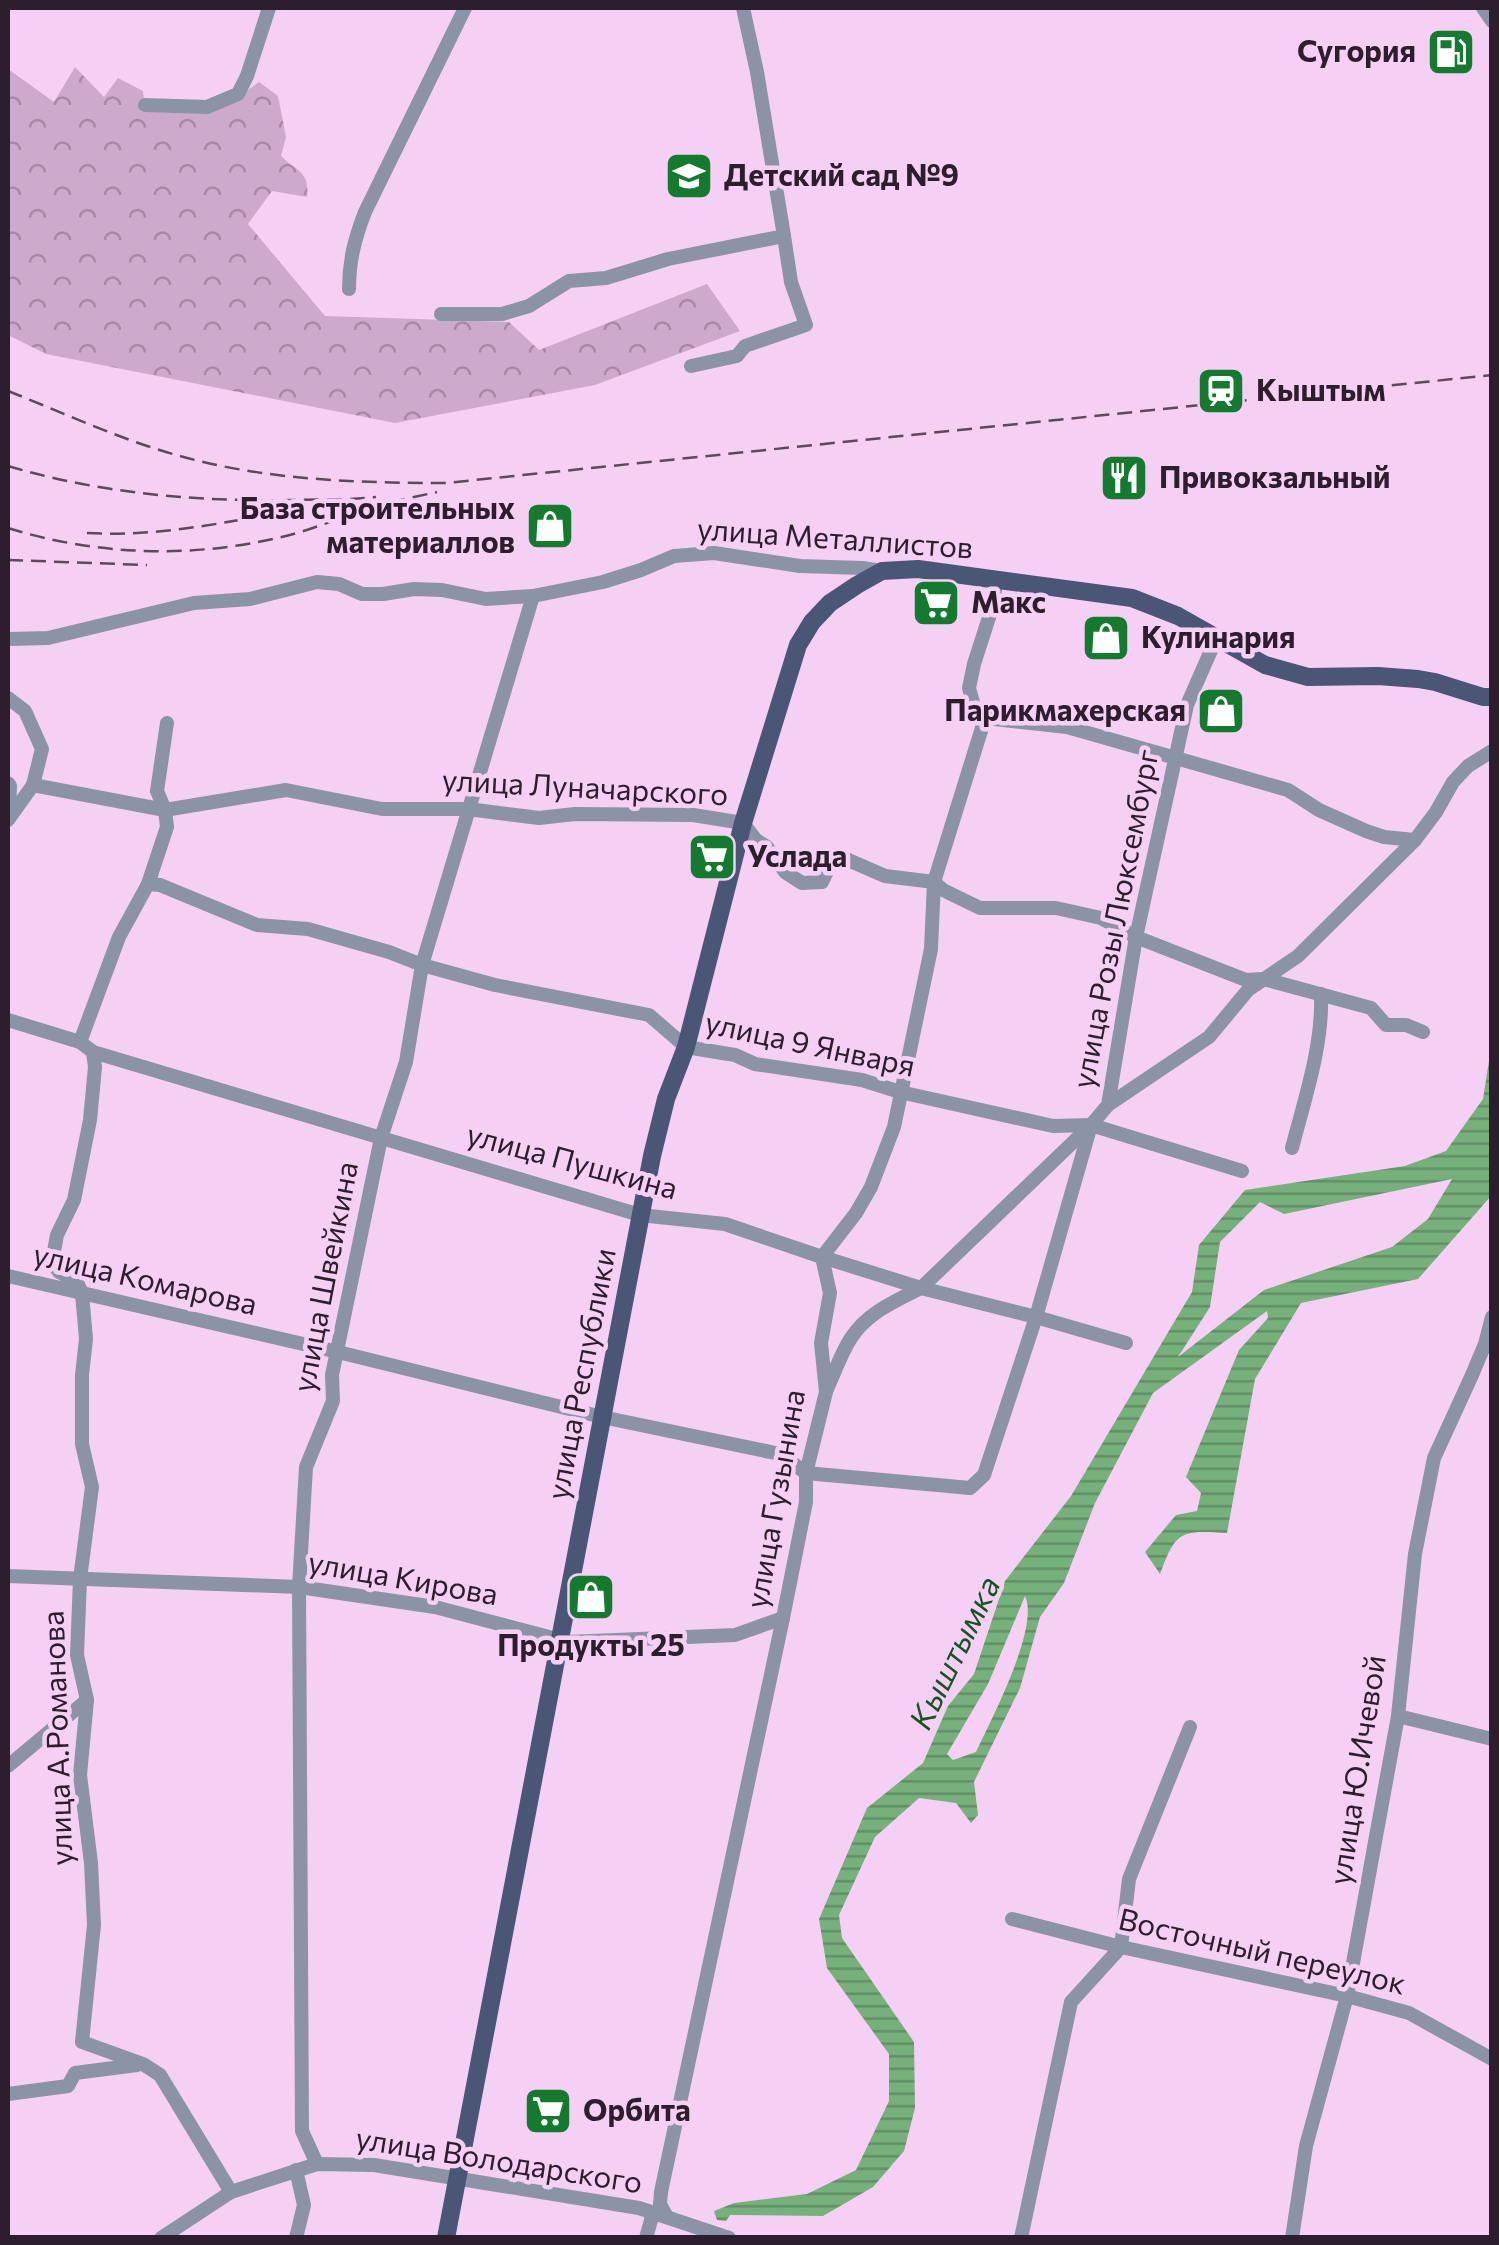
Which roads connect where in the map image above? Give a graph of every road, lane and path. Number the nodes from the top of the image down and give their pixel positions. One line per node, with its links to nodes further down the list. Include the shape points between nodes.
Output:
1 (269, 8): 6 (street, via 238,94 207,107)
2 (465, 8): 8 (street, via 365,212 353,242)
3 (743, 8): 7 (street)
4 (1483, 8): 5 (street)
5 (1492, 20)
6 (145, 105)
7 (784, 236): 9 (street, via 568,281 502,314); 10 (street, via 806,325 745,346 736,356)
8 (349, 289)
9 (441, 314)
10 (690, 366)
11 (882, 571): 12 (main road, улица Металлистов); 13 (street, улица Металлистов, via 714,552 674,556 602,582); 27 (main road, улица Республики, via 830,603 798,645)
12 (997, 579): 15 (main road, улица Металлистов, via 1132,598); 18 (street, via 970,688)
13 (533, 596): 14 (street, улица Металлистов, via 486,599 414,589 362,594 317,582 48,638); 24 (street, улица Швейкина)
14 (8, 639)
15 (1216, 640): 16 (main road, улица Металлистов, via 1264,665 1308,677 1418,679); 21 (street, улица Розы Люксембург, via 1186,705)
16 (1492, 697)
17 (8, 698): 23 (street, via 25,711 42,749)
18 (985, 718): 21 (street, via 1067,728); 29 (street)
19 (168, 724): 25 (street, via 156,790)
20 (1492, 751): 28 (street, via 1453,782)
21 (1176, 758): 28 (street, via 1288,790 1366,830); 31 (street, улица Розы Люксембург)
22 (8, 783): 26 (street)
23 (33, 784): 25 (street, улица Луначарского); 26 (street)
24 (468, 809): 25 (street, улица Луначарского, via 382,809 286,790); 27 (street, улица Луначарского, via 539,818 693,816); 32 (street, улица Швейкина)
25 (165, 810): 30 (street, via 167,827)
26 (8, 818)
27 (743, 823): 29 (street, улица Луначарского, via 802,884 822,882 832,862 846,860 886,876); 38 (main road, улица Республики)
28 (1415, 840): 33 (street, via 1298,956)
29 (934, 882): 31 (street, улица Луначарского, via 980,908 1056,908 1101,918); 40 (street, via 931,949)
30 (148, 884): 32 (street, улица 9 Января, via 257,925 308,929); 37 (street, via 119,936)
31 (1136, 937): 33 (street, улица Луначарского, via 1246,980); 41 (street, улица Розы Люксембург)
32 (422, 965): 38 (street, улица 9 Января, via 650,1015); 43 (street, улица Швейкина, via 406,1062)
33 (1264, 979): 34 (street, улица Луначарского); 41 (street, via 1209,1037)
34 (1321, 994): 36 (street, улица Луначарского, via 1371,1008 1386,1025); 44 (street)
35 (8, 1020): 37 (street, улица Пушкина)
36 (1423, 1032)
37 (80, 1042): 39 (street, улица Пушкина)
38 (686, 1047): 40 (street, улица 9 Января); 46 (main road, улица Республики, via 666,1099)
39 (94, 1052): 43 (street, улица Пушкина); 50 (street, via 84,1152 52,1262)
40 (900, 1092): 42 (street, улица 9 Января, via 1053,1126); 47 (street, via 871,1187)
41 (1108, 1105): 42 (street, улица Розы Люксембург)
42 (1091, 1125): 45 (street, улица 9 Января); 49 (street); 51 (street, улица Розы Люксембург)
43 (381, 1138): 46 (street, улица Пушкина); 54 (street, улица Швейкина)
44 (1292, 1148)
45 (1242, 1171)
46 (640, 1215): 47 (street, улица Пушкина, via 725,1224); 56 (main road, улица Республики)
47 (822, 1258): 49 (street, улица Пушкина); 55 (street, улица Гузынина, via 830,1293 821,1343)
48 (8, 1276): 50 (street, улица Комарова)
49 (921, 1288): 51 (street, улица Пушкина); 55 (street, via 864,1322)
50 (82, 1294): 54 (street, улица Комарова); 60 (street, улица А.Романова, via 82,1444 92,1487)
51 (1036, 1317): 53 (street, улица Пушкина); 58 (street, улица Розы Люксембург, via 984,1475)
52 (1492, 1317): 65 (street, улица Ю.Ичевой, via 1434,1458 1415,1554)
53 (1126, 1343)
54 (338, 1352): 56 (street, улица Комарова); 61 (street, улица Швейкина, via 333,1401 306,1467)
55 (826, 1392): 57 (street, улица Гузынина)
56 (602, 1417): 57 (street, улица Комарова, via 780,1454); 63 (main road, улица Республики)
57 (806, 1474): 58 (street, улица Комарова); 62 (street, улица Гузынина)
58 (970, 1488)
59 (8, 1576): 60 (street, улица Кирова)
60 (80, 1579): 61 (street, улица Кирова); 64 (street, улица А.Романова, via 77,1656)
61 (299, 1587): 63 (street, улица Кирова, via 435,1607); 75 (street, улица Швейкина, via 302,2131)
62 (783, 1618): 63 (street, улица Кирова, via 735,1635); 79 (street, улица Гузынина)
63 (559, 1640): 77 (main road, улица Республики)
64 (87, 1700): 68 (street); 73 (street, улица А.Романова, via 80,1775 94,1925 82,2042)
65 (1398, 1716): 67 (street); 71 (street, улица Ю.Ичевой)
66 (1190, 1727): 70 (street, via 1129,1879)
67 (1492, 1740)
68 (8, 1766)
69 (1012, 1919): 70 (street, Восточный переулок)
70 (1121, 1947): 71 (street, Восточный переулок); 85 (street, via 1071,2002)
71 (1346, 1996): 72 (street, Восточный переулок, via 1409,2013); 86 (street, улица Ю.Ичевой, via 1306,2146)
72 (1492, 2059)
73 (143, 2064): 74 (street, via 74,2074 68,2086); 78 (street, улица А.Романова, via 160,2075)
74 (8, 2094)
75 (317, 2164): 76 (street, улица Володарского); 77 (street, улица Володарского)
76 (296, 2170): 78 (street, улица Володарского); 82 (street, via 304,2206)
77 (456, 2178): 79 (street, улица Володарского); 83 (main road, улица Республики)
78 (231, 2192): 81 (street, улица Володарского)
79 (660, 2215): 80 (street, улица Володарского); 84 (street, улица Гузынина)
80 (725, 2237)
81 (161, 2238)
82 (296, 2238)
83 (446, 2238)
84 (646, 2238)
85 (1021, 2238)
86 (1292, 2238)

